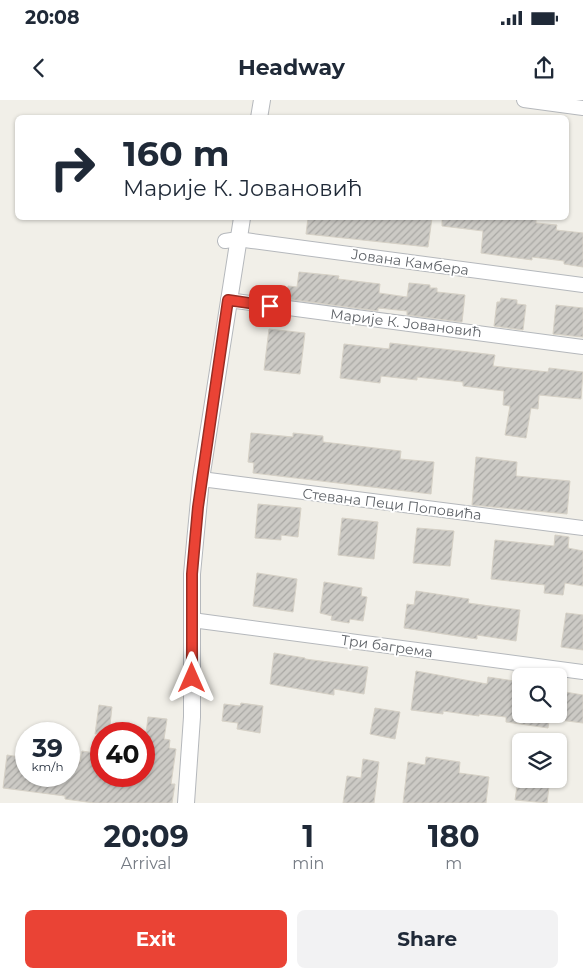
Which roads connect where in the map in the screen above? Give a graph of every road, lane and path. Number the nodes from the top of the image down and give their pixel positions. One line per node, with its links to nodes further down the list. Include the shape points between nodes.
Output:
1 (262, 100): 4 (street)
2 (524, 100): 3 (street)
3 (583, 108)
4 (260, 115)
5 (241, 220): 6 (street)
6 (231, 240): 7 (street, Јована Камбера); 8 (street)
7 (583, 285)
8 (228, 300): 9 (street, Марије К. Јовановић); 10 (street)
9 (583, 347)
10 (201, 479): 11 (street, Стевана Пеци Поповића); 12 (street, via 192,574)
11 (583, 528)
12 (192, 620): 13 (street, Три багрема); 14 (street, via 192,717)
13 (583, 672)
14 (186, 803)

